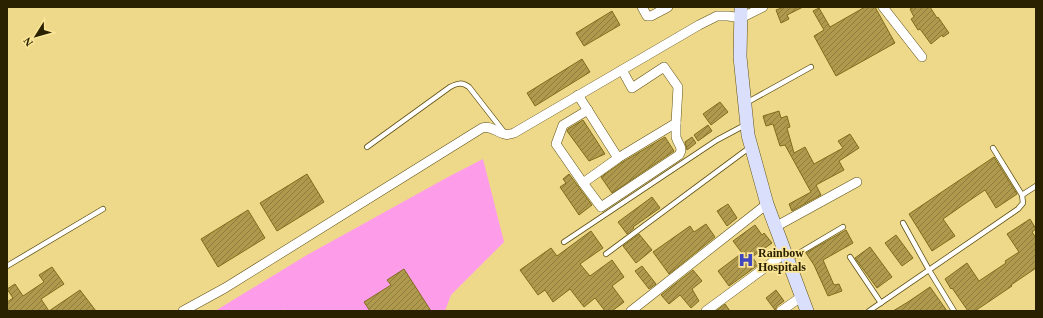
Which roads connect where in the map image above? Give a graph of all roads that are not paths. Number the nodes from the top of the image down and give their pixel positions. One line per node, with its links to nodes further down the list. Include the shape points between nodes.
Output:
1 (642, 7): 2 (street, via 647,16)
2 (668, 7)
3 (762, 7): 5 (street)
4 (886, 8): 6 (street)
5 (741, 12): 8 (street, via 717,16 699,24); 10 (main road, via 740,57)
6 (922, 57)
7 (811, 67): 10 (lane)
8 (622, 70): 9 (street); 12 (street, via 632,88 664,67 678,87)
9 (578, 95): 11 (street); 14 (street, via 514,134)
10 (744, 104): 13 (main road)
11 (588, 110): 18 (street); 20 (street, via 563,125 556,144)
12 (676, 123): 18 (street); 20 (street, via 676,137 682,150 679,155 615,198 601,207)
13 (746, 124): 15 (main road); 28 (lane, via 717,140)
14 (506, 134): 16 (lane, via 469,87 458,83); 36 (street, via 492,128 482,128 225,288)
15 (751, 146): 23 (main road); 29 (lane)
16 (366, 147)
17 (993, 148): 22 (lane)
18 (618, 158): 20 (street)
19 (857, 182): 26 (street)
20 (583, 183)
21 (1036, 186): 22 (lane)
22 (1022, 195): 33 (lane, via 1022,203 1012,214)
23 (767, 204): 26 (main road); 37 (street)
24 (102, 209): 32 (lane)
25 (903, 223): 33 (lane)
26 (775, 227): 30 (main road)
27 (843, 227): 30 (lane)
28 (564, 242)
29 (606, 254)
30 (786, 257): 34 (main road); 38 (street)
31 (850, 257): 35 (lane)
32 (7, 266)
33 (929, 270): 35 (lane); 42 (lane)
34 (801, 297): 39 (street); 40 (main road)
35 (881, 303): 41 (lane)
36 (183, 311)
37 (631, 311)
38 (706, 311)
39 (781, 311)
40 (806, 311)
41 (869, 311)
42 (954, 311)

